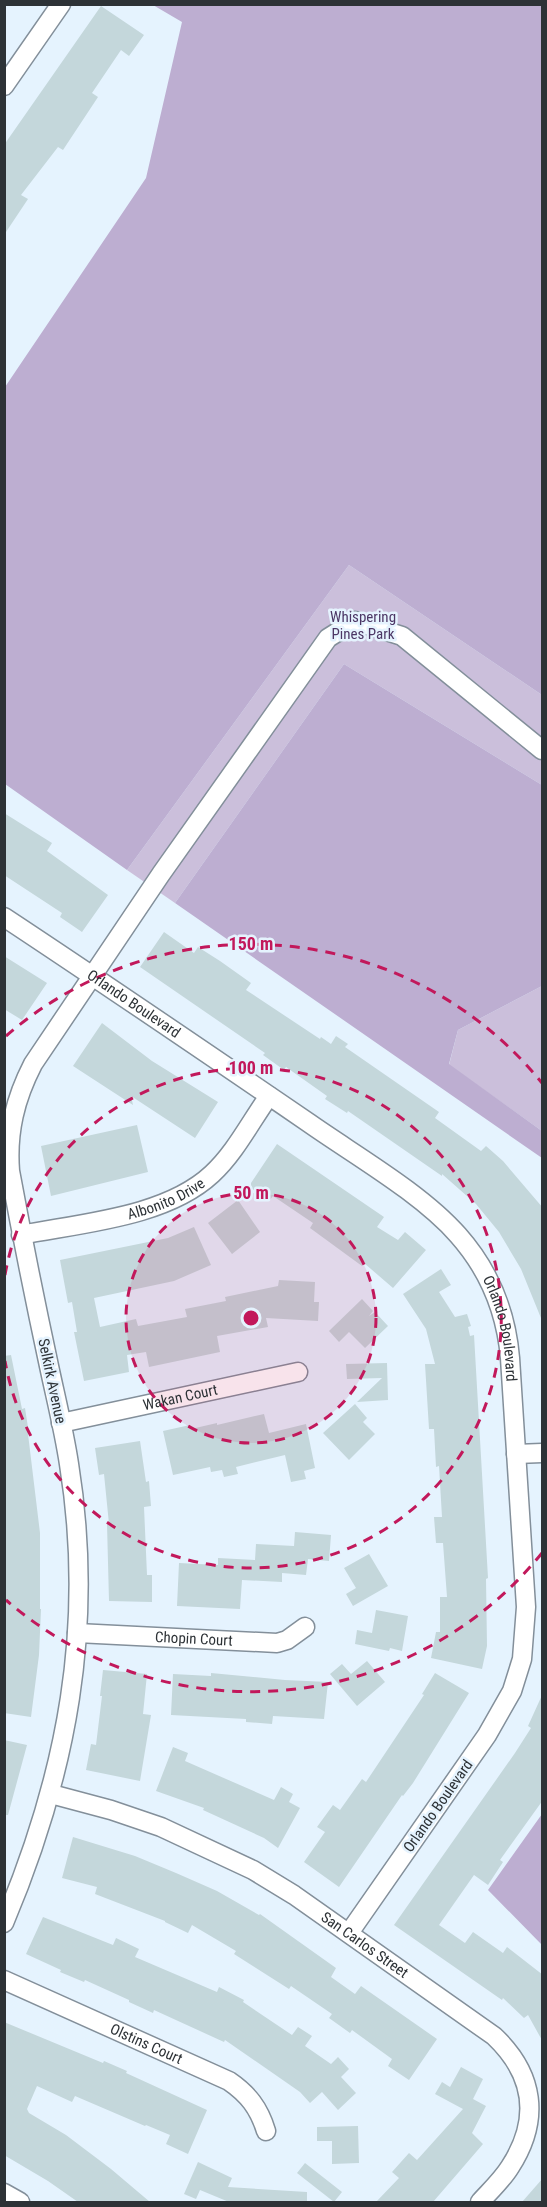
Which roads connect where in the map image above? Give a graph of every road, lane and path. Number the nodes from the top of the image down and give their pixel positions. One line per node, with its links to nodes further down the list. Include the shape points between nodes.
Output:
1 (61, 4): 2 (street)
2 (4, 86)
3 (543, 750): 5 (street, Selkirk Avenue, via 402,636 355,621 328,638)
4 (4, 917): 5 (street, Orlando Boulevard)
5 (94, 976): 6 (street, Orlando Boulevard); 7 (street, Selkirk Avenue, via 33,1064 15,1106 8,1149)
6 (269, 1096): 7 (street, Albonito Drive, via 226,1158 206,1179 170,1202); 11 (street, Orlando Boulevard, via 426,1205 476,1257 501,1305 507,1328)
7 (21, 1235): 9 (street, Selkirk Avenue)
8 (298, 1372): 9 (street, Wakan Court)
9 (61, 1423): 13 (street, Selkirk Avenue, via 76,1533)
10 (543, 1453): 11 (street)
11 (516, 1454): 16 (street, Orlando Boulevard, via 526,1606 518,1674 487,1735)
12 (305, 1626): 13 (street, Chopin Court, via 277,1643)
13 (77, 1633): 14 (street, Selkirk Avenue, via 65,1734)
14 (51, 1794): 15 (street, Selkirk Avenue, via 26,1873); 16 (street, San Carlos Street, via 144,1821 212,1849 274,1882)
15 (4, 1923)
16 (349, 1933): 21 (street, San Carlos Street, via 494,2036 516,2059 528,2089 530,2120 510,2167)
17 (4, 1980): 18 (street, Olstins Court, via 228,2080 253,2102)
18 (266, 2131)
19 (4, 2193): 20 (street)
20 (20, 2202)
21 (480, 2202)

